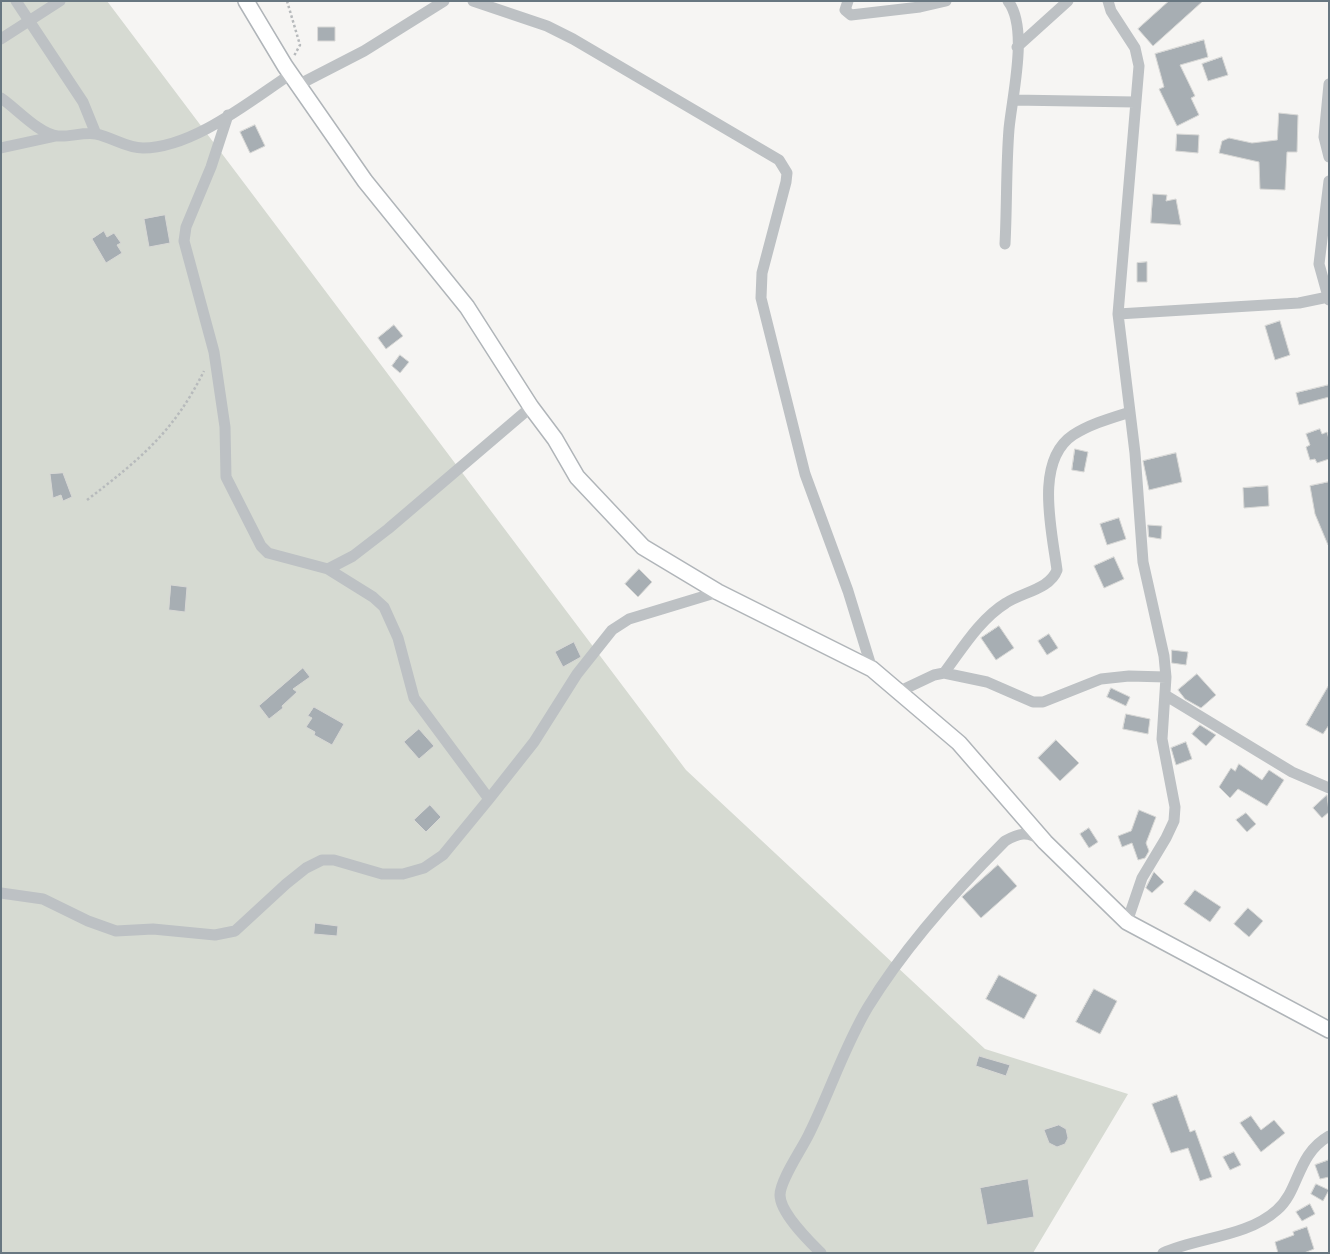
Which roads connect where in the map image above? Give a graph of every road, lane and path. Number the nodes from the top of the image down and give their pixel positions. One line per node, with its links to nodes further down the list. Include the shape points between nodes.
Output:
1 (16, 1): 12 (street)
2 (60, 1): 12 (street)
3 (246, 1): 15 (street)
4 (287, 1): 15 (path, via 300,45)
5 (444, 1): 15 (street, via 364,50)
6 (473, 1): 35 (street, via 547,26 573,39 721,125 784,166 786,182 762,274 761,298 806,474)
7 (848, 1): 8 (street, via 845,10 851,15)
8 (946, 1)
9 (1008, 1): 14 (street, via 1015,9)
10 (1068, 1): 14 (street)
11 (1108, 1): 19 (street, via 1135,48 1139,66)
12 (30, 22): 13 (street); 21 (street, via 83,102)
13 (1, 39)
14 (1017, 47): 18 (street)
15 (291, 75): 20 (street); 30 (street, via 365,181 466,307)
16 (1329, 84): 24 (street, via 1324,137)
17 (1, 98): 22 (street, via 35,125)
18 (1013, 100): 19 (street); 26 (street)
19 (1135, 102): 28 (street)
20 (228, 115): 21 (street, via 179,143 162,146 142,148); 29 (street, via 186,227 184,241)
21 (96, 134): 22 (street)
22 (56, 136): 23 (street)
23 (1, 148)
24 (1329, 157)
25 (1329, 181): 27 (street, via 1319,264)
26 (1005, 244)
27 (1328, 298): 28 (street, via 1299,303)
28 (1118, 314): 31 (street)
29 (214, 352): 32 (path, via 170,428 143,456); 33 (street, via 225,427 226,477 258,542 268,554)
30 (530, 407): 33 (street, via 388,529 353,556); 34 (street, via 555,439 577,477 643,547)
31 (1130, 412): 36 (street, via 1072,435 1061,446 1049,478 1057,570 1054,578 991,614); 37 (street, via 1143,562)
32 (87, 500)
33 (328, 569): 41 (street, via 373,597 384,608 398,638 414,698)
34 (718, 592): 35 (street); 41 (street, via 629,618 612,630 577,674 534,742)
35 (872, 669): 38 (street)
36 (944, 673): 37 (street, via 987,682 1038,702 1100,679); 38 (street)
37 (1166, 677): 39 (street)
38 (898, 692): 42 (street, via 959,743)
39 (1165, 695): 40 (street, via 1292,772); 44 (street, via 1162,739 1175,807 1174,821 1142,878)
40 (1329, 788)
41 (489, 800): 43 (street, via 443,855 424,868 403,874 382,874 334,860 322,860 286,884 235,932 226,934 153,929 116,931 43,899)
42 (1045, 842): 44 (street); 47 (street, via 1030,833 1016,834 1005,841 902,958 868,1008 780,1196 790,1218)
43 (1, 893)
44 (1127, 922): 45 (street)
45 (1329, 1030)
46 (1329, 1136): 48 (street, via 1309,1152 1278,1210 1258,1222)
47 (821, 1253)
48 (1163, 1253)

